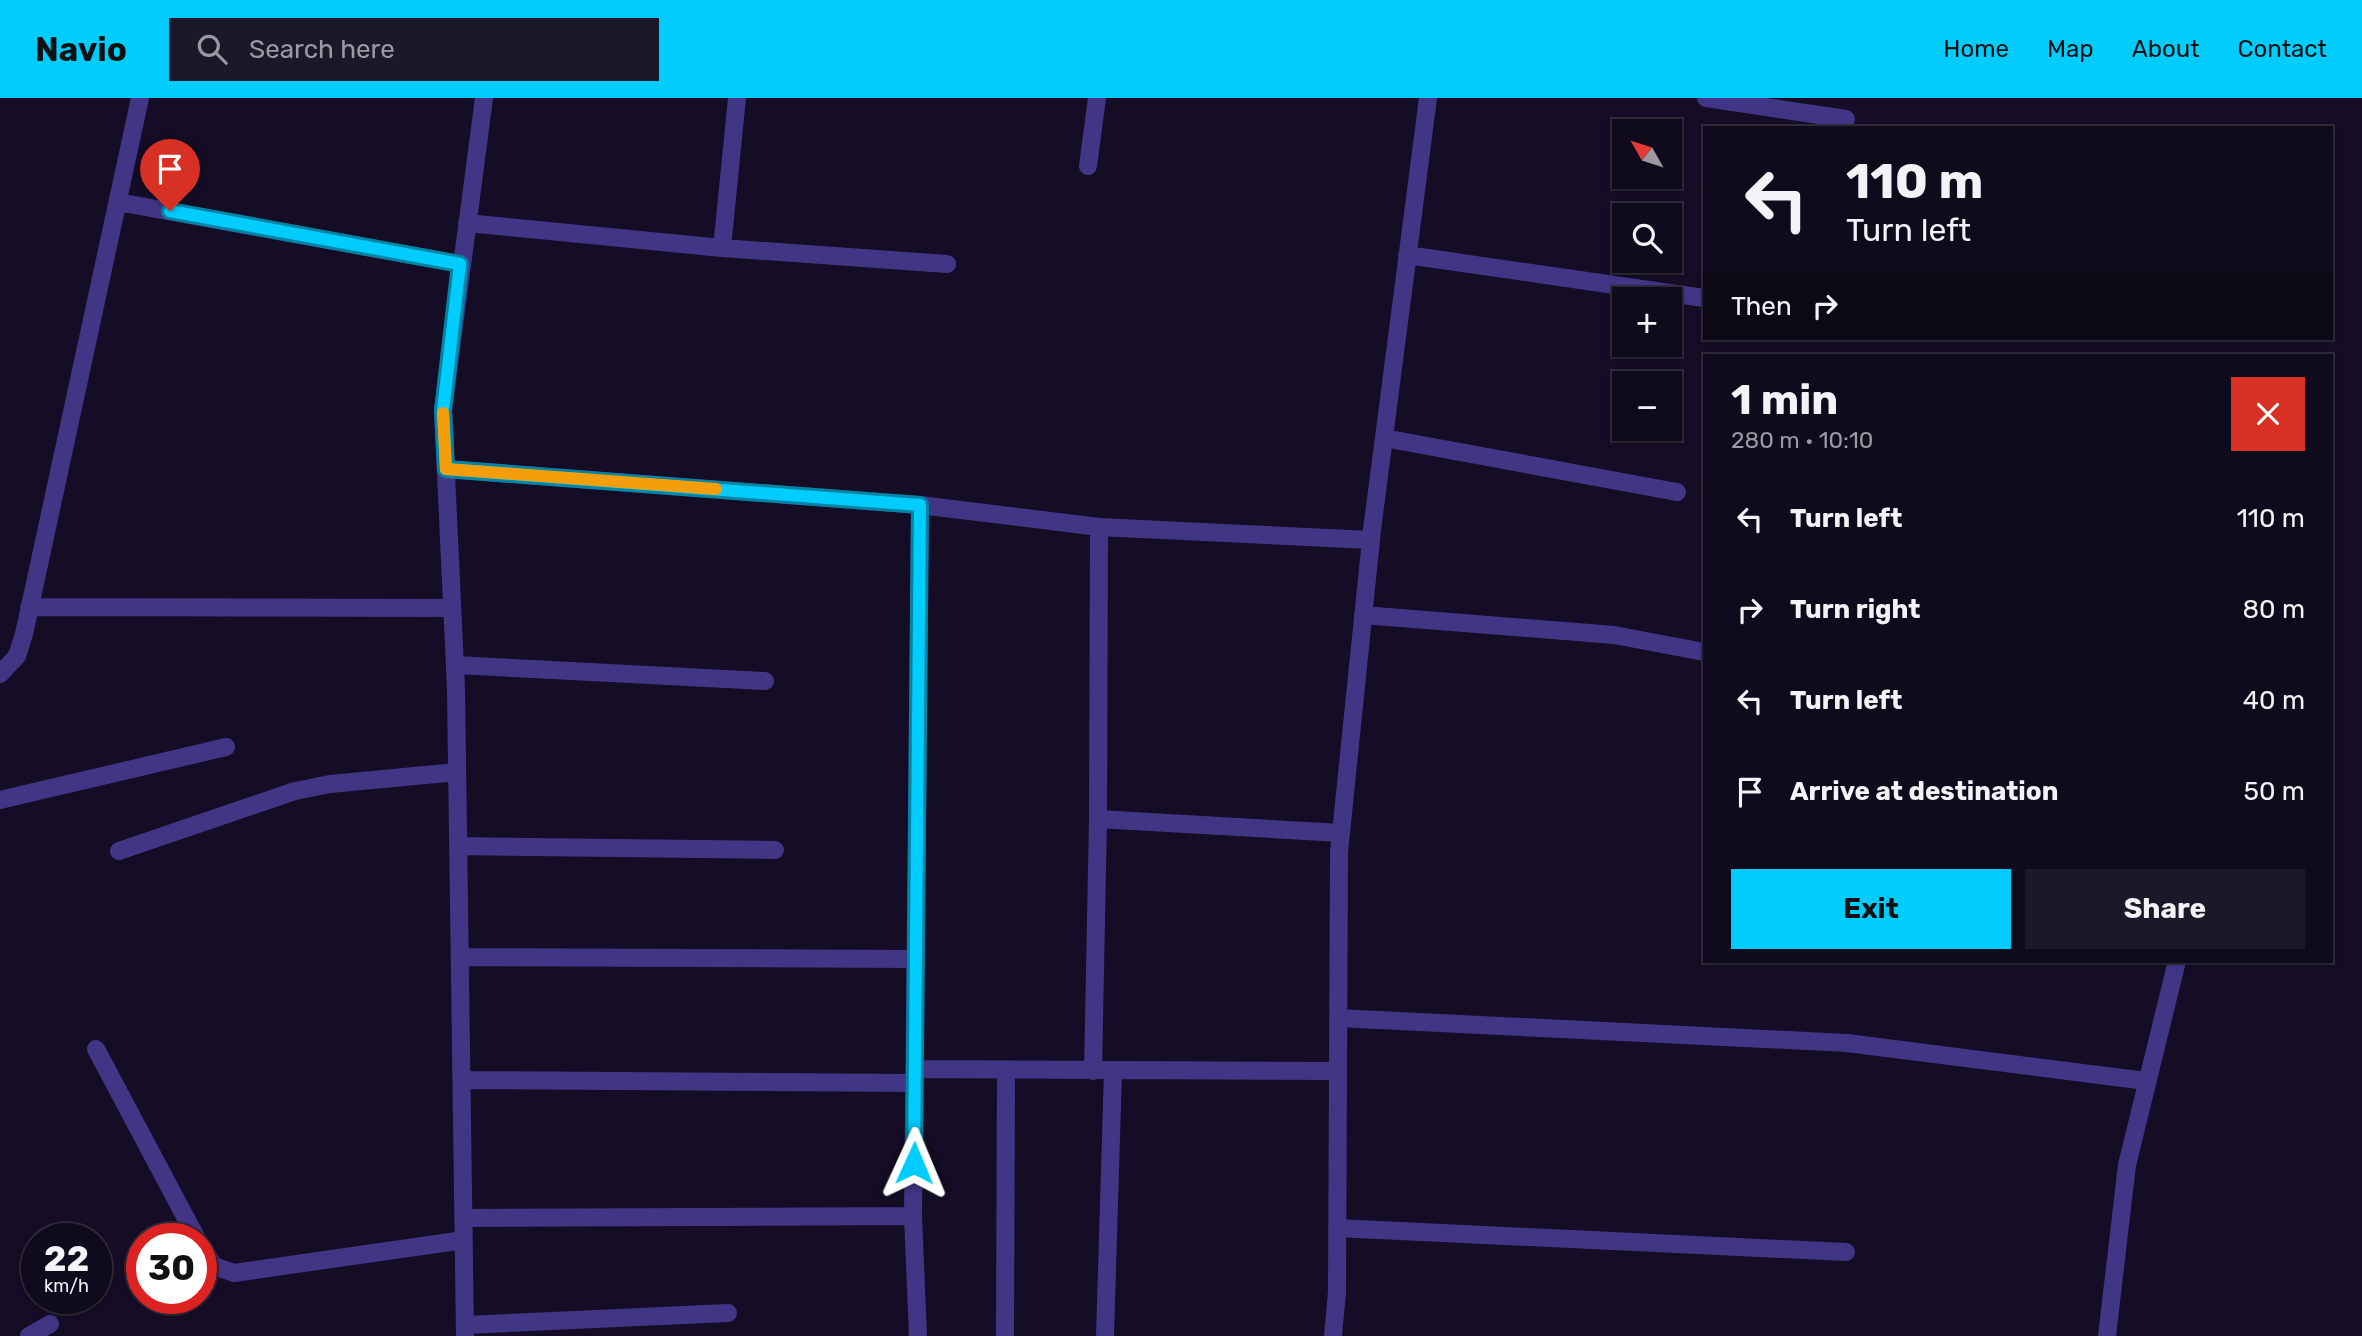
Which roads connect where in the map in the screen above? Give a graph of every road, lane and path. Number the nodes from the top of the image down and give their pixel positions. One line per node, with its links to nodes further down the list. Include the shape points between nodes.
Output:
1 (140, 98): 10 (street)
2 (484, 98): 11 (street)
3 (737, 98): 12 (street)
4 (1097, 98): 9 (street)
5 (1428, 98): 13 (street)
6 (1706, 98): 7 (street)
7 (1782, 104): 8 (street)
8 (1846, 118)
9 (1088, 166)
10 (118, 202): 14 (street); 23 (street)
11 (467, 223): 12 (street); 14 (street)
12 (722, 248): 15 (street)
13 (1407, 255): 16 (street); 17 (street)
14 (460, 264): 18 (street, via 443,410)
15 (947, 264)
16 (1703, 299)
17 (1384, 438): 19 (street); 22 (street)
18 (446, 469): 20 (street); 24 (street)
19 (1677, 492)
20 (920, 505): 21 (street); 39 (street)
21 (1099, 527): 22 (street); 33 (street)
22 (1371, 540): 25 (street)
23 (29, 607): 24 (street); 28 (street, via 17,656)
24 (452, 608): 27 (street)
25 (1363, 615): 26 (street, via 1614,635); 34 (street)
26 (1703, 652)
27 (455, 665): 29 (street); 31 (street)
28 (0, 674)
29 (765, 681)
30 (226, 747): 32 (street)
31 (457, 772): 35 (street); 37 (street, via 295,791)
32 (0, 800)
33 (1098, 819): 34 (street); 44 (street)
34 (1341, 833): 41 (street)
35 (458, 846): 36 (street); 38 (street)
36 (775, 850)
37 (119, 851)
38 (460, 957): 39 (street); 48 (street)
39 (916, 958): 47 (street)
40 (2176, 963): 49 (street)
41 (1338, 1018): 46 (street); 49 (street, via 1847,1043)
42 (96, 1049): 52 (street)
43 (1006, 1069): 44 (street); 47 (street); 62 (street)
44 (1093, 1070): 45 (street)
45 (1113, 1071): 46 (street); 63 (street)
46 (1338, 1071): 53 (street)
47 (915, 1076): 48 (street); 50 (street)
48 (462, 1080): 51 (street)
49 (2146, 1081): 65 (street, via 2121,1200)
50 (913, 1216): 51 (street); 61 (street)
51 (464, 1219): 54 (street)
52 (188, 1223)
53 (1337, 1228): 55 (street); 64 (street)
54 (464, 1240): 56 (street, via 234,1273); 59 (street)
55 (1846, 1252)
56 (217, 1267)
57 (728, 1313): 59 (street)
58 (50, 1324): 60 (street)
59 (466, 1330)
60 (29, 1336)
61 (918, 1336)
62 (1005, 1336)
63 (1105, 1336)
64 (1333, 1336)
65 (2108, 1336)

